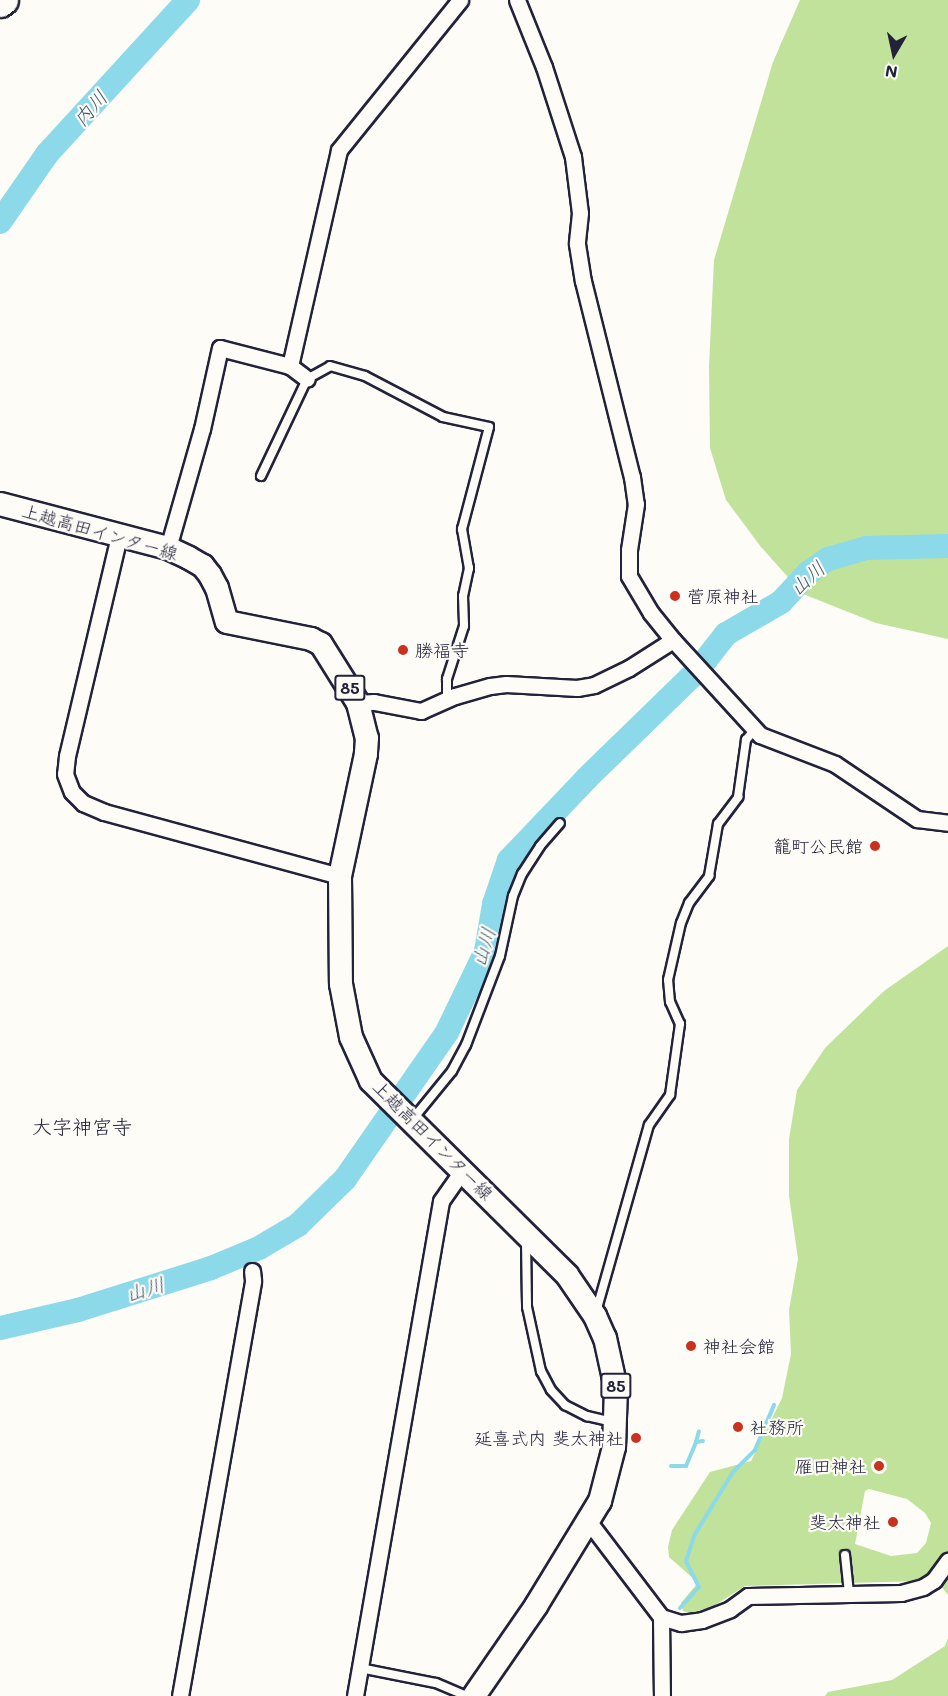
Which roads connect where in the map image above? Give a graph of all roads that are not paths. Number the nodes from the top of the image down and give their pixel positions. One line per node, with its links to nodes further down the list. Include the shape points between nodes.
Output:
1 (4, 0): 4 (highway)
2 (460, 0): 5 (street, via 339,150)
3 (518, 0): 11 (street, via 573,157 580,213 577,244 583,281 636,504 629,576)
4 (0, 3)
5 (290, 366): 6 (street); 10 (street, via 220,348)
6 (307, 379): 7 (lane); 12 (lane, via 330,366 346,369 443,417 489,427 462,529 469,568 463,596 464,626 447,679)
7 (261, 476)
8 (0, 504): 9 (main road, 上越高田インター線 / 85)
9 (119, 536): 10 (main road, 上越高田インター線 / 85); 17 (street, via 67,756 65,774 72,792 83,803 104,812)
10 (168, 548): 13 (main road, 上越高田インター線 / 85, via 203,566 210,574 227,622 321,644)
11 (673, 640): 12 (street, via 594,685 577,688 506,684); 14 (street)
12 (447, 700): 13 (street, via 421,711 374,702)
13 (358, 703): 17 (main road, 上越高田インター線 / 85, via 367,738 366,754)
14 (754, 730): 16 (street, via 781,745 835,764 917,819); 22 (lane, via 746,740 738,797 718,824 709,876 689,903 681,923 668,980 670,1002 680,1024 670,1095 649,1125)
15 (560, 823): 18 (lane, via 522,874 513,896 501,956 466,1045 452,1071)
16 (948, 823)
17 (340, 876): 18 (main road, 上越高田インター線 / 85, via 341,984 351,1037 370,1081)
18 (408, 1118): 19 (main road, 上越高田インター線 / 85)
19 (462, 1171): 20 (main road, 上越高田インター線 / 85); 29 (street, via 441,1201)
20 (526, 1234): 22 (main road, 上越高田インター線 / 85, via 567,1275); 23 (lane, via 526,1307 541,1371 551,1390 566,1405 586,1416)
21 (252, 1271): 30 (street)
22 (594, 1316): 23 (main road, 上越高田インター線 / 85, via 605,1338 616,1388)
23 (616, 1422): 24 (main road, 上越高田インター線 / 85, via 607,1479)
24 (589, 1522): 28 (street); 33 (main road, 上越高田インター線 / 85)
25 (845, 1555): 27 (lane)
26 (948, 1561): 27 (street, via 934,1580 923,1587 901,1593)
27 (849, 1593): 28 (street, via 748,1596 730,1609 702,1620 681,1623)
28 (661, 1617): 34 (street)
29 (360, 1668): 31 (street); 32 (lane, via 436,1683)
30 (180, 1696)
31 (355, 1696)
32 (466, 1696)
33 (474, 1696)
34 (662, 1696)

